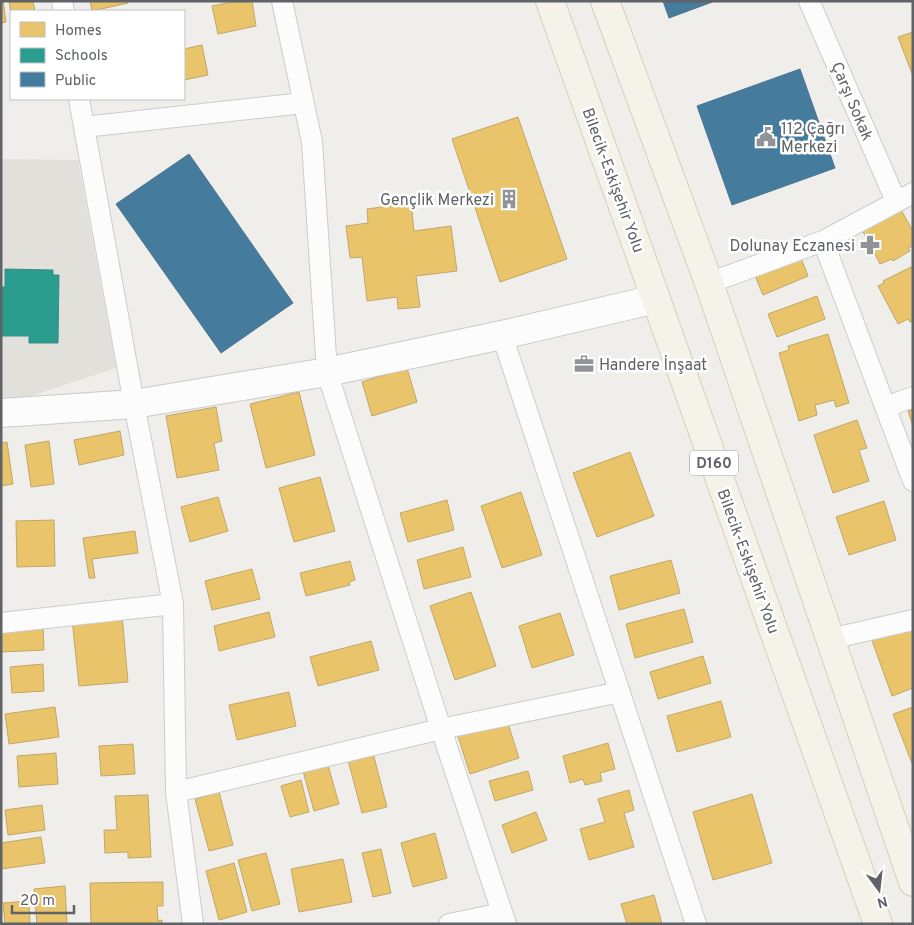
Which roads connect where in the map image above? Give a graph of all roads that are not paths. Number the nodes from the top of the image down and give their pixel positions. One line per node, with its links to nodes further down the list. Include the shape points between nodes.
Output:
1 (282, 1): 6 (street)
2 (550, 1): 11 (main road, Bilecik-Eskişehir Yolu / D160)
3 (605, 1): 10 (main road)
4 (810, 1): 8 (street, Çarşı Sokak)
5 (79, 100): 7 (street)
6 (304, 103): 7 (street); 13 (street, via 312,142)
7 (84, 127): 15 (street)
8 (904, 197): 9 (street)
9 (824, 241): 10 (street); 16 (street)
10 (709, 282): 22 (main road)
11 (656, 299): 12 (street); 31 (main road, Bilecik-Eskişehir Yolu / D160)
12 (502, 335): 13 (street); 23 (street)
13 (327, 372): 15 (street); 24 (street)
14 (913, 397): 16 (street)
15 (134, 404): 17 (street); 19 (street)
16 (886, 407): 18 (street)
17 (1, 413)
18 (913, 481)
19 (173, 604): 21 (street); 25 (street)
20 (913, 620): 22 (street)
21 (1, 623)
22 (830, 639): 26 (main road)
23 (620, 692): 24 (street); 30 (street)
24 (441, 730): 25 (street); 27 (street)
25 (176, 792): 28 (street)
26 (913, 882)
27 (504, 918): 29 (street)
28 (193, 924)
29 (449, 924)
30 (696, 924)
31 (878, 924)

